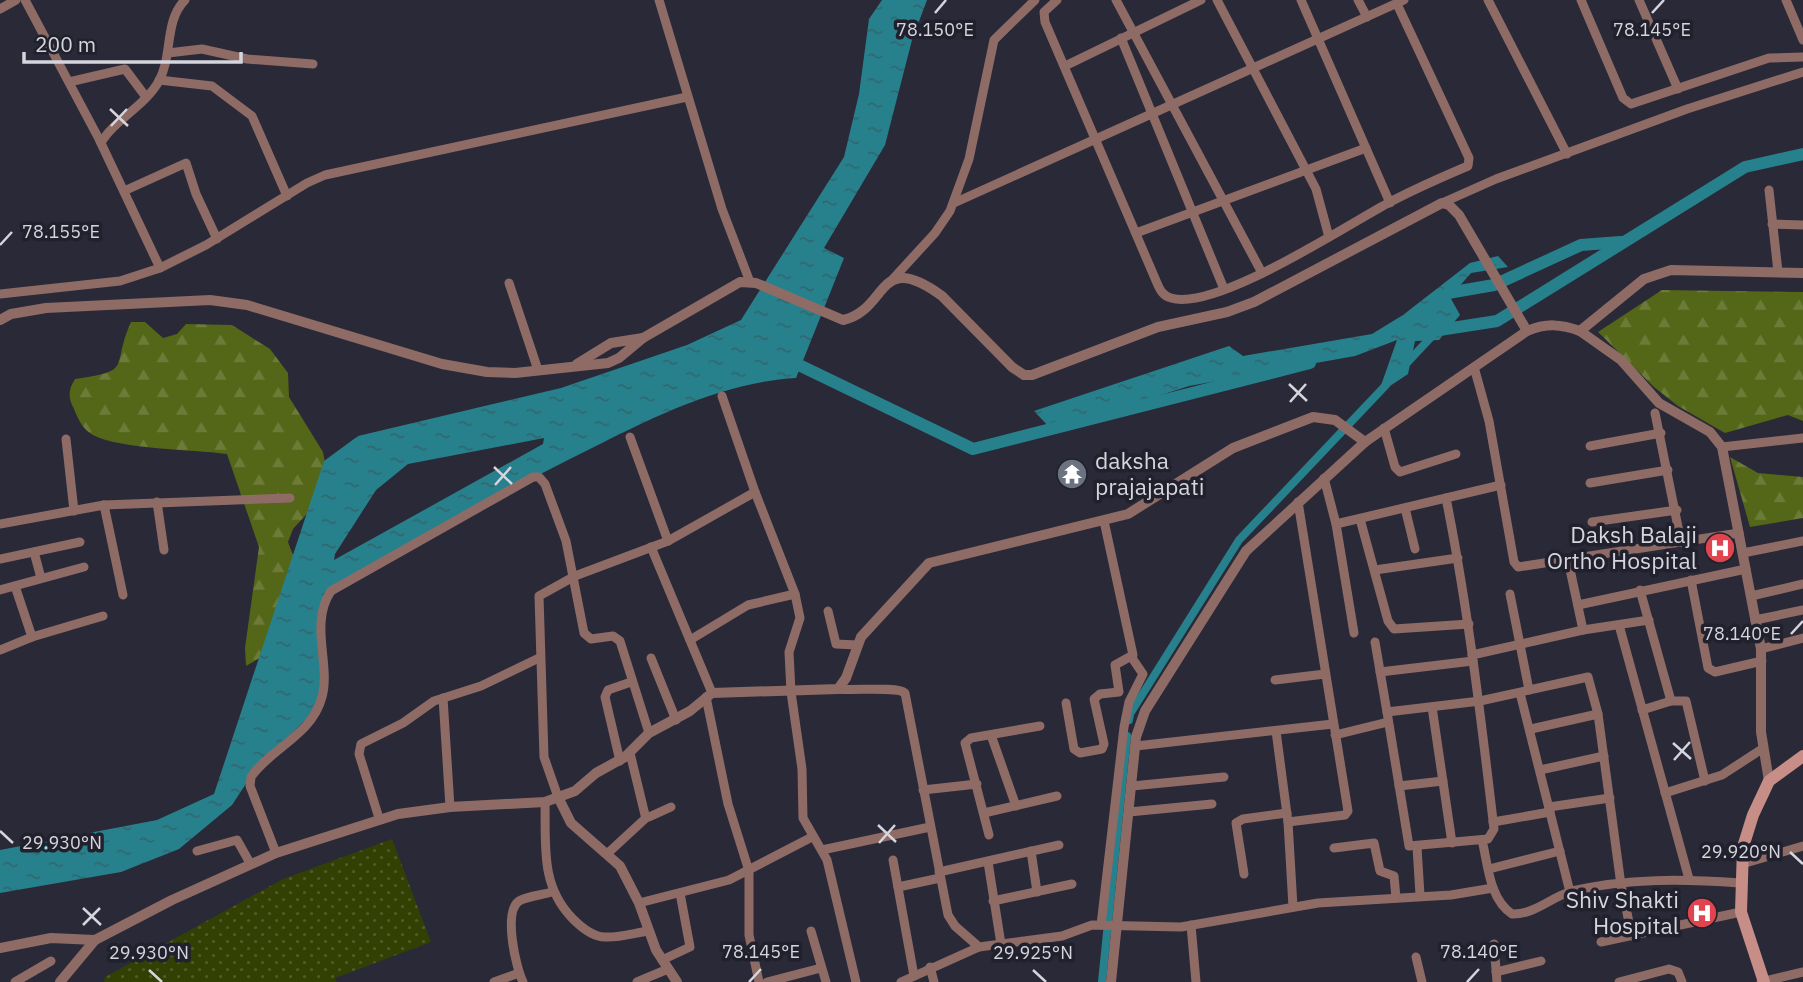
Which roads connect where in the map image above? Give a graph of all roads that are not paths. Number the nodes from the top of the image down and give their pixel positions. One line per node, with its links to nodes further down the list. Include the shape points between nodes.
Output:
1 (16, 0): 17 (street)
2 (25, 0): 30 (street)
3 (185, 0): 23 (street, via 173,17)
4 (659, 0): 33 (street)
5 (1035, 0): 46 (street, via 994,40 969,159)
6 (1057, 0): 26 (street, via 1043,17)
7 (1116, 0): 19 (street)
8 (1201, 0): 19 (street)
9 (1217, 0): 27 (street)
10 (1301, 0): 21 (street)
11 (1358, 0): 18 (street)
12 (1488, 0): 39 (street)
13 (1581, 0): 31 (street, via 1626,103)
14 (1639, 0): 31 (street)
15 (1786, 0): 22 (street)
16 (1401, 2): 18 (street); 45 (street, via 1470,163)
17 (0, 9)
18 (1367, 17): 21 (street)
19 (1134, 32): 20 (street); 34 (street)
20 (1121, 38): 26 (street); 35 (street)
21 (1318, 40): 27 (street); 38 (street)
22 (1803, 40)
23 (168, 53): 25 (street, via 202,49); 29 (street)
24 (1803, 57): 31 (street, via 1769,58)
25 (313, 64)
26 (1065, 66): 36 (street)
27 (1253, 69): 34 (street); 40 (street)
28 (1803, 72): 39 (street, via 1687,108)
29 (159, 80): 32 (street); 43 (street, via 212,86 252,116)
30 (69, 82): 32 (street, via 125,69); 37 (street)
31 (1678, 89)
32 (146, 97): 37 (street, via 107,131)
33 (687, 97): 43 (street, via 325,175); 59 (street, via 722,209)
34 (1173, 104): 35 (street); 44 (street)
35 (1153, 113): 36 (street); 48 (street)
36 (1097, 138): 46 (street); 51 (street)
37 (101, 143): 42 (street)
38 (1366, 148): 40 (street); 45 (street)
39 (1567, 154): 47 (street)
40 (1307, 171): 44 (street); 52 (street)
41 (1769, 190): 49 (street)
42 (124, 191): 53 (street, via 186,163); 54 (street)
43 (287, 196): 53 (street)
44 (1224, 201): 48 (street); 57 (street)
45 (1390, 202): 52 (street)
46 (954, 203): 58 (street, via 935,233)
47 (1442, 203): 58 (street, via 1254,302 1158,327 1032,375 1012,366 929,287 903,278); 64 (street, via 1453,209)
48 (1193, 212): 51 (street); 61 (street)
49 (1772, 224): 50 (street); 55 (street)
50 (1803, 225)
51 (1136, 233): 61 (street, via 1165,296 1184,299)
52 (1329, 237): 57 (street)
53 (217, 239): 54 (street)
54 (160, 268): 62 (street, via 121,281)
55 (1778, 272): 56 (street); 65 (street, via 1661,271 1644,279)
56 (1803, 272)
57 (1262, 273): 61 (street)
58 (891, 281): 59 (street, via 843,320)
59 (753, 282): 66 (street, via 731,285)
60 (509, 283): 69 (street)
61 (1224, 289)
62 (0, 294)
63 (0, 320): 69 (street, via 46,308 210,300 247,305 442,364 487,372)
64 (1527, 331): 65 (street, via 1549,325); 68 (street)
65 (1580, 331): 79 (street, via 1621,360 1659,403 1710,432)
66 (643, 338): 67 (street, via 611,343); 67 (street, via 608,363)
67 (577, 363): 69 (street)
68 (1474, 367): 72 (street); 84 (street)
69 (538, 370)
70 (722, 396): 85 (street)
71 (1655, 413): 73 (street)
72 (1384, 428): 77 (street); 80 (street, via 1400,472)
73 (1661, 433): 78 (street); 81 (street)
74 (630, 437): 100 (street)
75 (1803, 438): 79 (street)
76 (66, 439): 93 (street)
77 (1362, 440): 82 (street); 95 (street, via 1325,417 1313,417 1248,440 1139,509)
78 (1590, 446)
79 (1722, 447): 99 (street)
80 (1456, 454)
81 (1668, 470): 83 (street); 92 (street)
82 (1324, 478): 89 (street); 98 (street)
83 (1590, 483)
84 (1501, 485): 87 (street); 111 (street, via 1515,566)
85 (755, 492): 100 (street); 122 (street)
86 (290, 498): 88 (street)
87 (1446, 498): 91 (street); 109 (street)
88 (157, 502): 90 (street); 106 (street)
89 (1298, 502): 150 (street); 173 (street, via 1237,561 1144,711)
90 (104, 505): 93 (street); 124 (street)
91 (1405, 508): 94 (street); 105 (street)
92 (1677, 510): 96 (street); 103 (street)
93 (74, 511): 97 (street)
94 (1360, 519): 98 (street); 114 (street)
95 (1104, 521): 141 (street, via 929,563); 146 (street)
96 (1592, 522)
97 (0, 524)
98 (1336, 524): 135 (street)
99 (1739, 533): 103 (street); 108 (street)
100 (668, 541): 104 (street)
101 (1803, 541): 108 (street)
102 (80, 542): 107 (street)
103 (1681, 542): 111 (street)
104 (651, 547): 115 (street); 138 (street)
105 (1415, 548)
106 (164, 550)
107 (34, 552): 110 (street); 116 (street)
108 (1743, 553): 113 (street)
109 (1458, 558): 114 (street); 132 (street)
110 (0, 559)
111 (1568, 560): 126 (street)
112 (84, 567): 116 (street)
113 (1746, 569): 117 (street); 125 (street)
114 (1375, 570): 132 (street, via 1394,629)
115 (575, 576): 144 (street, via 539,596); 152 (street, via 586,636 618,638); 217 (street, via 545,484 533,477 331,592 321,632 322,699 305,727 251,777 250,786)
116 (41, 578): 119 (street)
117 (1691, 580): 121 (street); 148 (street, via 1707,668 1715,672)
118 (1803, 584): 125 (street)
119 (15, 586): 120 (street); 136 (street)
120 (0, 590)
121 (1640, 590): 126 (street); 130 (street)
122 (795, 594): 138 (street, via 748,606); 154 (street, via 801,622 789,646)
123 (1510, 594): 140 (street)
124 (123, 595)
125 (1751, 596): 131 (street)
126 (1578, 606): 134 (street)
127 (1803, 610): 131 (street)
128 (828, 611): 141 (street, via 836,644)
129 (103, 616): 136 (street)
130 (1649, 620): 133 (street); 159 (street)
131 (1755, 620): 142 (street)
132 (1469, 624): 147 (street)
133 (1619, 625): 134 (street); 162 (street)
134 (1583, 630): 140 (street)
135 (1354, 633)
136 (32, 637): 143 (street)
137 (1803, 638): 142 (street)
138 (690, 640): 156 (street)
139 (1375, 642): 149 (street)
140 (1521, 644): 147 (street); 155 (street)
141 (857, 645): 153 (street)
142 (1761, 649): 148 (street)
143 (0, 650)
144 (539, 658): 157 (street, via 481,686); 190 (street, via 544,757)
145 (651, 658): 165 (street)
146 (1132, 658): 160 (street, via 1115,665 1119,692 1094,699 1102,749 1074,749); 243 (street, via 1143,674 1129,702 1121,740)
147 (1473, 658): 149 (street); 158 (street)
148 (1762, 661): 174 (street)
149 (1380, 672): 164 (street)
150 (1325, 674): 151 (street); 166 (street)
151 (1275, 680)
152 (631, 682): 170 (street); 178 (street, via 608,690 605,697)
153 (838, 689): 154 (street); 187 (street, via 905,693)
154 (791, 692): 156 (street); 206 (street, via 802,769 803,818)
155 (1524, 692): 158 (street); 163 (street, via 1588,677); 168 (street)
156 (709, 695): 165 (street); 224 (street, via 728,804)
157 (443, 698): 195 (street); 202 (street, via 359,748)
158 (1480, 701): 161 (street); 203 (street)
159 (1671, 701): 162 (street); 182 (street, via 1683,699 1688,705)
160 (1066, 703)
161 (1432, 707): 164 (street); 181 (street)
162 (1643, 710): 188 (street)
163 (1598, 714): 168 (street); 176 (street)
164 (1388, 717): 172 (street); 186 (street)
165 (676, 720): 170 (street)
166 (1333, 724): 169 (street); 172 (street)
167 (1040, 726): 171 (street)
168 (1531, 729): 179 (street)
169 (1276, 732): 173 (street); 201 (street)
170 (649, 733): 175 (street)
171 (991, 735): 184 (street, via 965,743); 194 (street)
172 (1335, 735): 201 (street, via 1347,814)
173 (1136, 746): 185 (street)
174 (1762, 749): 182 (street, via 1734,769); 183 (street)
175 (630, 753): 178 (street); 200 (street)
176 (1604, 756): 179 (street); 191 (street)
177 (1803, 756): 183 (main road)
178 (620, 761): 190 (street)
179 (1540, 770): 197 (street)
180 (1224, 777): 185 (street)
181 (1443, 781): 186 (street); 208 (street)
182 (1705, 781): 188 (street)
183 (1769, 781): 222 (main road, via 1753,815)
184 (977, 784): 187 (street); 199 (street)
185 (1132, 786): 198 (street)
186 (1399, 786): 211 (street, via 1406,842)
187 (923, 789): 204 (street)
188 (1665, 793): 227 (street)
189 (1057, 796): 194 (street)
190 (558, 797): 192 (street); 218 (street, via 571,822)
191 (1610, 798): 197 (street); 230 (street)
192 (545, 802): 195 (street); 233 (street)
193 (1212, 804): 198 (street)
194 (1016, 806): 199 (street)
195 (450, 807): 202 (street)
196 (671, 807): 200 (street)
197 (1550, 810): 203 (street); 216 (street)
198 (1129, 812): 245 (street)
199 (984, 813): 205 (street)
200 (647, 817): 218 (street)
201 (1288, 817): 225 (street, via 1236,823); 241 (street)
202 (379, 818): 217 (street)
203 (1493, 822): 207 (street, via 1492,835)
204 (930, 827): 213 (street); 226 (street)
205 (989, 835)
206 (812, 837): 213 (street); 224 (street)
207 (1482, 840): 208 (street); 223 (street)
208 (1452, 843): 211 (street)
209 (1059, 845): 215 (street)
210 (1803, 846): 222 (street)
211 (1417, 847): 237 (street)
212 (1334, 848): 238 (street, via 1374,844 1380,871 1394,876)
213 (822, 850): 273 (street)
214 (197, 851): 221 (street, via 237,840)
215 (1031, 851): 220 (street); 234 (street)
216 (1560, 851): 223 (street); 235 (street)
217 (276, 853): 221 (street)
218 (608, 853): 240 (street)
219 (893, 860): 231 (street)
220 (988, 862): 226 (street); 239 (street)
221 (250, 863): 249 (street)
222 (1742, 864): 228 (main road)
223 (1489, 869): 232 (street)
224 (749, 871): 236 (street); 270 (street, via 749,935)
225 (1244, 874)
226 (940, 875): 231 (street); 253 (street, via 950,921)
227 (1689, 879): 228 (street); 230 (street)
228 (1740, 883): 242 (main road)
229 (1072, 884): 234 (street)
230 (1620, 885): 235 (street); 248 (street)
231 (898, 887): 262 (street)
232 (1493, 888): 235 (street, via 1506,910 1519,914); 237 (street)
233 (552, 892): 246 (street, via 579,925 602,937); 263 (street, via 516,904 512,947)
234 (1037, 892): 239 (street)
235 (1570, 892)
236 (680, 893): 240 (street); 258 (street, via 690,947)
237 (1420, 895): 238 (street)
238 (1396, 898): 241 (street)
239 (993, 901): 251 (street)
240 (639, 903): 246 (street)
241 (1293, 907): 244 (street)
242 (1741, 912): 248 (street); 281 (main road)
243 (1101, 925): 245 (street); 251 (street)
244 (1191, 925): 245 (street); 277 (street)
245 (1116, 927): 276 (street)
246 (648, 931): 258 (street)
247 (811, 931): 260 (street)
248 (1632, 936): 250 (street)
249 (95, 940): 254 (street, via 51,938); 266 (street)
250 (1601, 943)
251 (1000, 944): 253 (street)
252 (1494, 944): 264 (street)
253 (979, 947): 259 (street)
254 (0, 948)
255 (1416, 957): 278 (street)
256 (51, 961): 265 (street)
257 (1541, 961): 264 (street)
258 (665, 964): 268 (street); 269 (street)
259 (930, 967): 262 (street); 275 (street)
260 (821, 968): 271 (street); 272 (street)
261 (1803, 972): 281 (street)
262 (914, 976): 274 (street)
263 (521, 977): 267 (street)
264 (1497, 977)
265 (15, 982)
266 (60, 982)
267 (494, 982)
268 (637, 982)
269 (677, 982)
270 (759, 982)
271 (767, 982)
272 (826, 982)
273 (856, 982)
274 (901, 982)
275 (934, 982)
276 (1111, 982)
277 (1196, 982)
278 (1422, 982)
279 (1619, 982): 280 (street, via 1669,969 1678,972)
280 (1682, 982)
281 (1763, 982)

